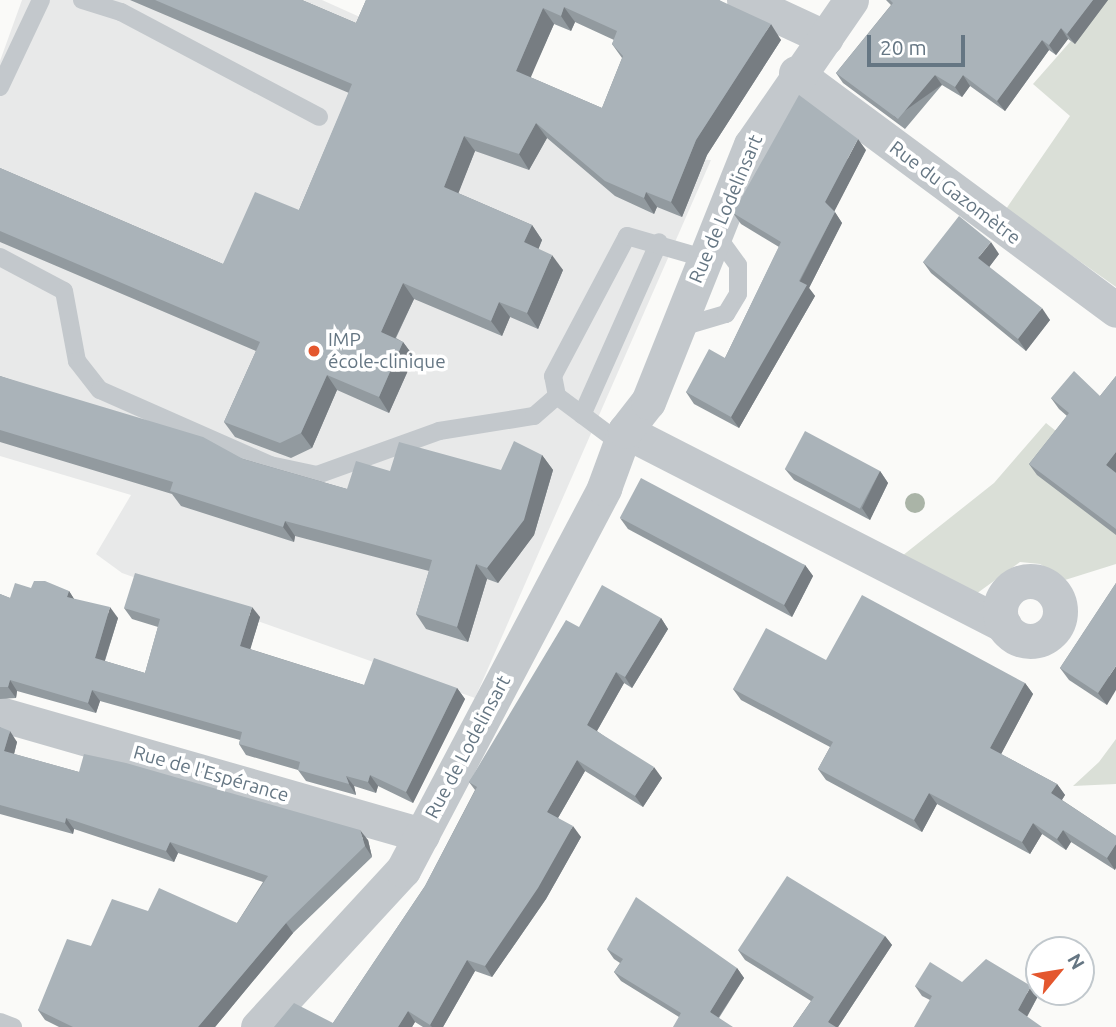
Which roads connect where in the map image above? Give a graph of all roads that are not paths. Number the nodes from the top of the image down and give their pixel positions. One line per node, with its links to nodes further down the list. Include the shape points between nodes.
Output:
1 (41, 0): 7 (lane)
2 (82, 0): 8 (lane, via 121,12)
3 (744, 0): 5 (street)
4 (851, 0): 5 (street, Rue de Lodelinsart)
5 (826, 38): 6 (street, Rue de Lodelinsart)
6 (796, 72): 10 (street, Rue de Lodelinsart, via 751,145); 12 (street, Rue du Gazomètre)
7 (0, 87)
8 (319, 117)
9 (659, 242): 10 (lane); 14 (lane, via 627,236 609,260 553,376); 15 (lane)
10 (709, 245): 13 (street, Rue de Lodelinsart); 13 (lane, via 738,265 738,295 726,314)
11 (0, 257): 14 (lane, via 64,291 77,361 100,390 270,465 317,475 439,431 534,416)
12 (1116, 310)
13 (676, 328): 16 (street, Rue de Lodelinsart, via 648,402)
14 (557, 396): 15 (lane)
15 (582, 415): 16 (lane)
16 (622, 437): 17 (street); 19 (street, Rue de Lodelinsart, via 604,488)
17 (1004, 625)
18 (0, 714): 19 (street, Rue de l'Espérance)
19 (422, 835): 22 (street, Rue de Lodelinsart, via 403,870)
20 (0, 1022): 21 (lane)
21 (13, 1027)
22 (258, 1027)

